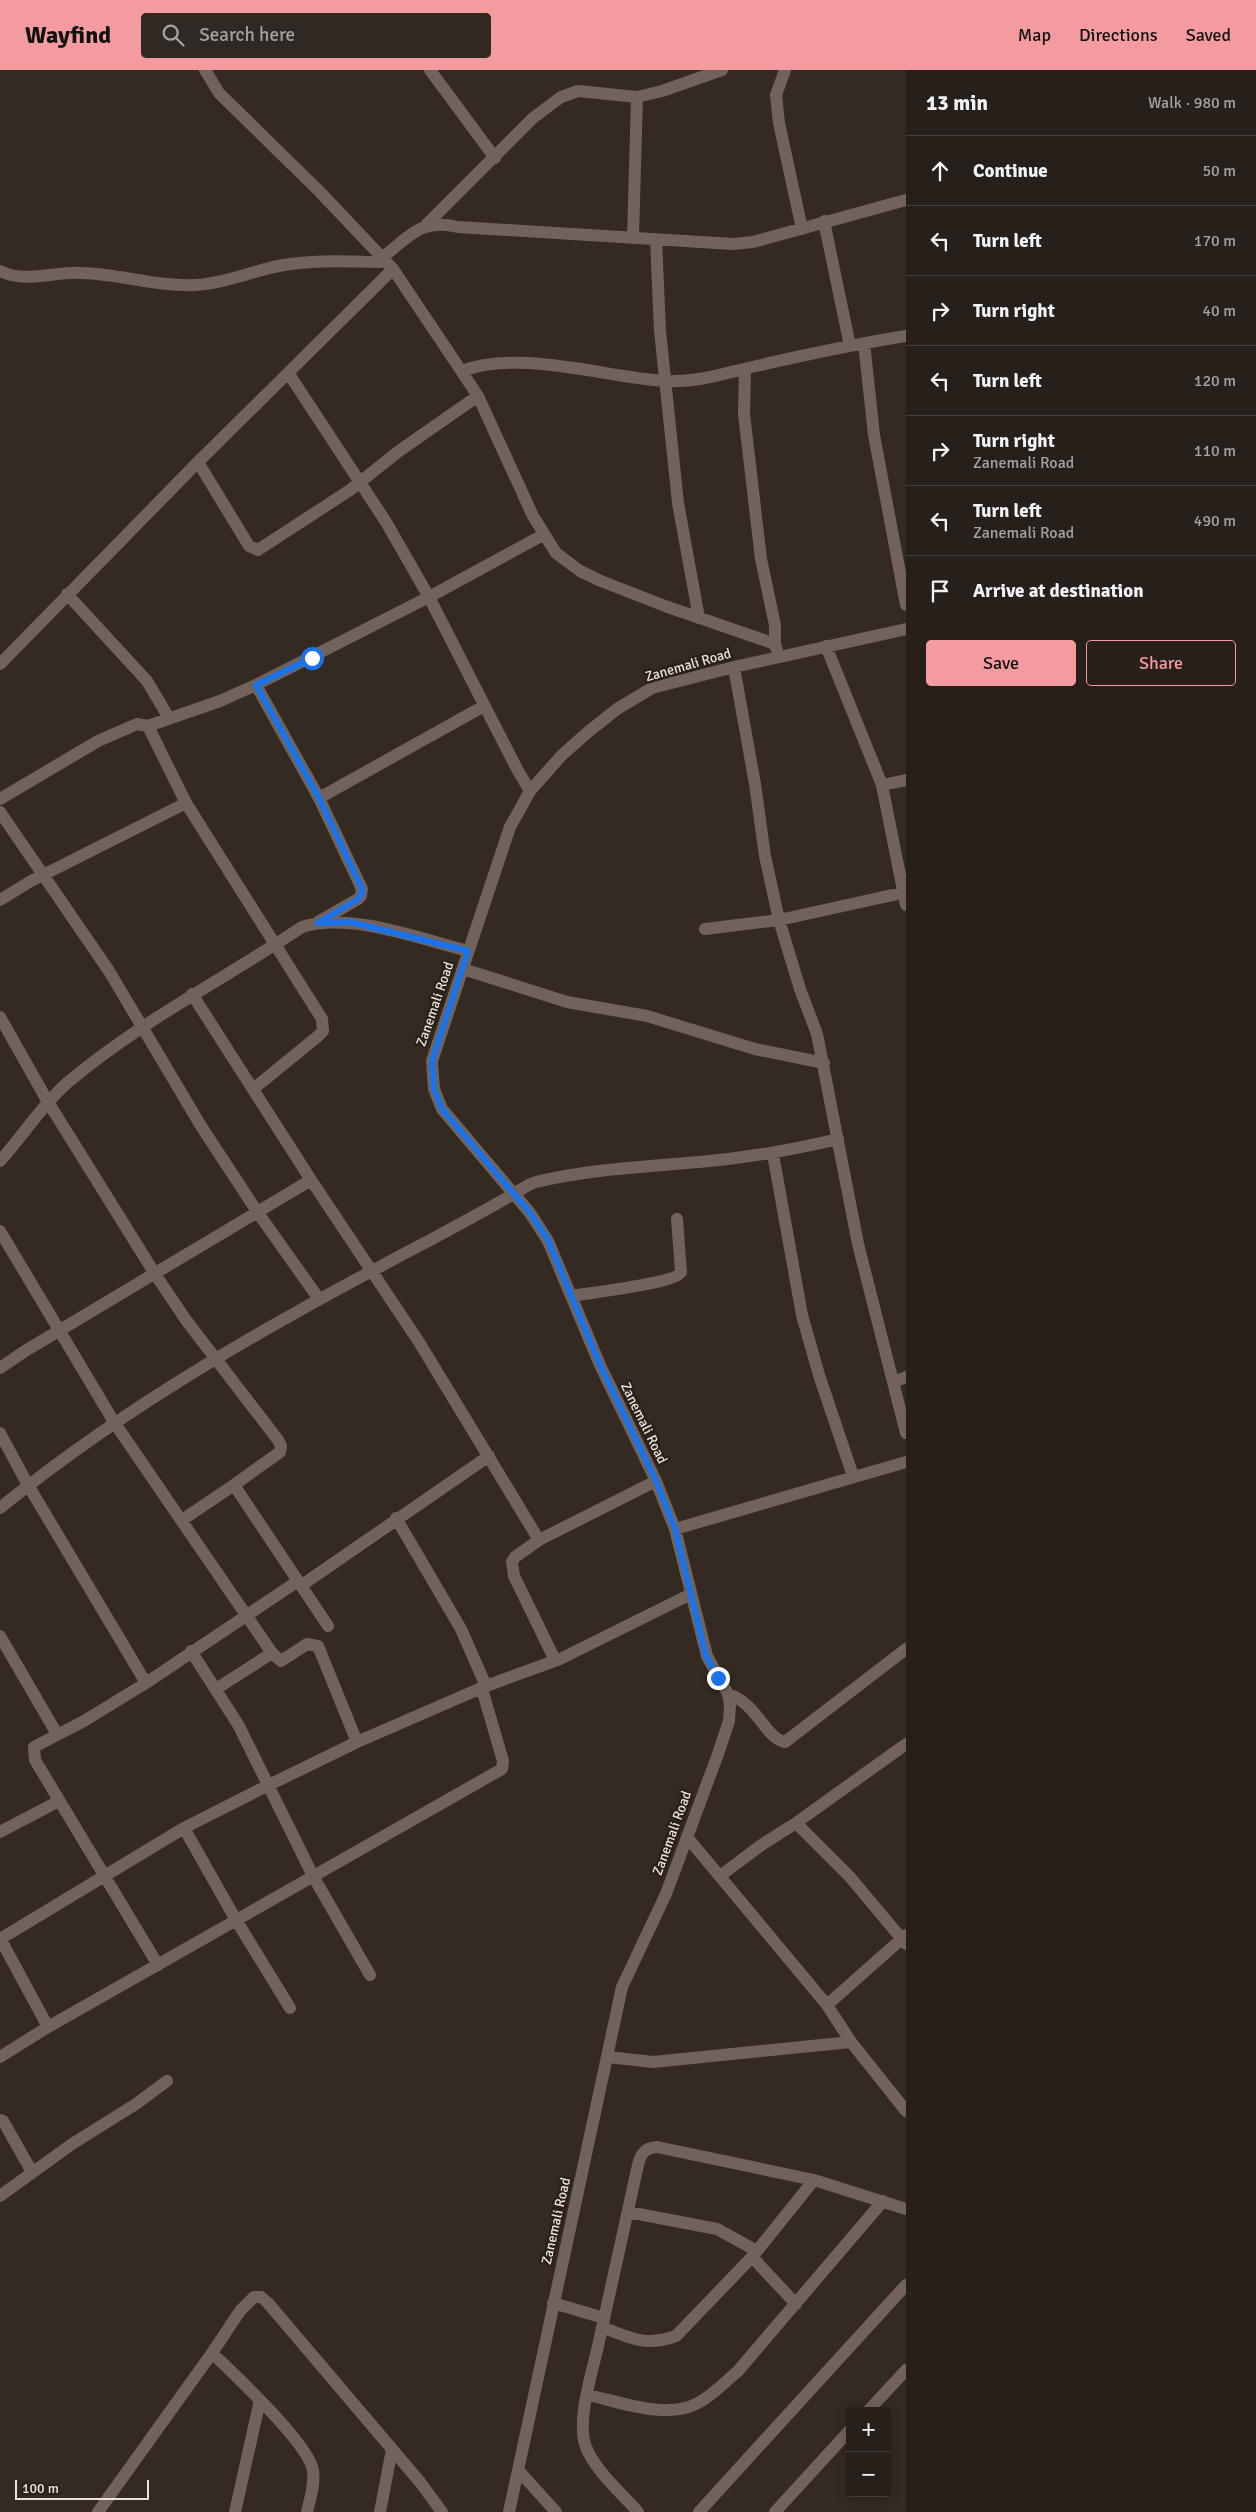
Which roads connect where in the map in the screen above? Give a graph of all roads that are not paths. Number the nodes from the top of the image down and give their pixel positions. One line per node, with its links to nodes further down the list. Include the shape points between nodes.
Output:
1 (205, 70): 13 (street, via 230,103)
2 (430, 70): 6 (street)
3 (722, 70): 5 (street, via 662,91)
4 (785, 70): 10 (street, via 776,95)
5 (637, 96): 6 (street, via 590,92 567,94 533,118); 11 (street)
6 (495, 158): 9 (street)
7 (906, 200): 8 (street)
8 (824, 222): 10 (street); 17 (street)
9 (426, 225): 11 (street); 13 (street)
10 (802, 229): 12 (street, via 733,244)
11 (633, 237): 12 (street)
12 (656, 239): 21 (street)
13 (387, 263): 14 (street, via 300,262 266,268 213,284 193,285 81,272 19,277); 19 (street); 20 (street)
14 (0, 271)
15 (906, 336): 16 (street)
16 (864, 343): 17 (street); 28 (street, via 874,435)
17 (850, 346): 18 (street)
18 (745, 369): 21 (street, via 690,381); 31 (street, via 744,414 761,559)
19 (462, 371): 21 (street, via 484,364 544,365); 22 (street)
20 (289, 374): 23 (street); 24 (street)
21 (665, 381): 29 (street, via 678,503)
22 (478, 396): 24 (street); 25 (street)
23 (198, 462): 24 (street, via 253,550 262,548); 26 (street)
24 (360, 481): 27 (street)
25 (543, 535): 27 (street); 29 (street, via 556,553 580,572)
26 (67, 594): 34 (street); 38 (street, via 141,673)
27 (429, 598): 36 (street); 37 (street)
28 (906, 605)
29 (699, 618): 31 (street)
30 (906, 629): 32 (street, Zanemali Road)
31 (775, 644): 33 (street)
32 (826, 646): 33 (street, Zanemali Road); 41 (street)
33 (779, 656): 35 (street, Zanemali Road)
34 (0, 664)
35 (734, 667): 42 (street, Zanemali Road, via 652,688 588,732); 50 (street, via 765,856)
36 (256, 685): 38 (street); 43 (street)
37 (484, 706): 42 (street); 43 (street)
38 (170, 718): 39 (street)
39 (148, 726): 44 (street, via 137,724 98,741); 45 (street)
40 (906, 780): 41 (street)
41 (882, 785): 48 (street)
42 (530, 791): 54 (street, Zanemali Road, via 510,827)
43 (319, 798): 51 (street, via 362,893 358,899)
44 (0, 799)
45 (186, 803): 47 (street); 53 (street)
46 (0, 812): 47 (street)
47 (43, 875): 49 (street); 58 (street)
48 (905, 896): 50 (street)
49 (0, 900)
50 (779, 920): 52 (street); 59 (street)
51 (318, 923): 53 (street, via 302,927); 54 (street, via 350,922)
52 (705, 929)
53 (275, 945): 56 (street); 60 (street, via 324,1026 317,1037)
54 (468, 951): 55 (street, Zanemali Road)
55 (464, 969): 59 (street, via 567,1002 647,1016 754,1049); 66 (street, Zanemali Road, via 432,1061 434,1089 442,1109)
56 (192, 994): 58 (street); 60 (street)
57 (0, 1017): 61 (street)
58 (143, 1026): 61 (street); 67 (street, via 201,1126)
59 (824, 1063): 62 (street)
60 (253, 1089): 65 (street)
61 (48, 1102): 64 (street); 71 (street)
62 (838, 1139): 63 (street); 78 (street, via 858,1244)
63 (773, 1154): 66 (street, via 618,1168 534,1182); 84 (street, via 802,1315)
64 (0, 1161)
65 (310, 1180): 67 (street); 70 (street)
66 (514, 1194): 70 (street); 72 (street, Zanemali Road, via 548,1240)
67 (258, 1213): 71 (street); 73 (street)
68 (677, 1219): 72 (street, via 682,1272 678,1277)
69 (0, 1231): 74 (street)
70 (372, 1271): 73 (street); 82 (street)
71 (155, 1274): 74 (street); 75 (street)
72 (572, 1296): 85 (street, Zanemali Road, via 600,1365)
73 (319, 1299): 75 (street)
74 (58, 1331): 76 (street); 79 (street)
75 (215, 1359): 79 (street); 86 (street, via 281,1446 280,1452)
76 (0, 1368)
77 (906, 1377): 78 (street)
78 (893, 1382): 81 (street)
79 (114, 1422): 87 (street); 90 (street)
80 (0, 1433): 87 (street)
81 (906, 1433)
82 (489, 1456): 89 (street); 92 (street)
83 (906, 1462): 84 (street)
84 (853, 1476): 91 (street)
85 (656, 1481): 91 (street, Zanemali Road); 92 (street)
86 (234, 1484): 90 (street); 93 (street)
87 (28, 1485): 88 (street); 102 (street)
88 (0, 1508)
89 (396, 1518): 93 (street); 103 (street, via 461,1630)
90 (182, 1520): 95 (street)
91 (675, 1529): 94 (street, Zanemali Road)
92 (539, 1540): 101 (street, via 515,1557 512,1568)
93 (300, 1583): 95 (street); 96 (street)
94 (691, 1594): 101 (street); 105 (street, Zanemali Road, via 706,1656)
95 (246, 1616): 99 (street); 100 (street)
96 (328, 1626)
97 (0, 1636): 106 (street)
98 (906, 1649): 105 (street, via 785,1742 773,1735 747,1703)
99 (192, 1651): 102 (street); 104 (street)
100 (272, 1653): 104 (street); 107 (street, via 281,1661 307,1644 318,1646)
101 (555, 1660): 103 (street)
102 (146, 1683): 106 (street)
103 (484, 1688): 107 (street); 115 (street, via 503,1761 502,1769)
104 (216, 1689): 109 (street, via 239,1726)
105 (728, 1694): 114 (street, Zanemali Road, via 728,1721)
106 (57, 1734): 110 (street, via 37,1744 33,1751)
107 (357, 1742): 109 (street)
108 (904, 1750): 111 (street)
109 (267, 1786): 112 (street); 115 (street)
110 (59, 1801): 113 (street); 117 (street)
111 (796, 1823): 116 (street); 120 (street)
112 (184, 1828): 117 (street); 118 (street)
113 (0, 1832)
114 (686, 1837): 116 (street); 128 (street, Zanemali Road, via 666,1894 622,1987)
115 (313, 1876): 118 (street); 122 (street)
116 (720, 1876): 123 (street)
117 (105, 1877): 119 (street); 121 (street)
118 (236, 1920): 121 (street); 124 (street)
119 (0, 1939): 125 (street)
120 (905, 1939): 123 (street)
121 (158, 1966): 125 (street)
122 (370, 1975)
123 (827, 2004): 126 (street)
124 (290, 2008)
125 (48, 2026): 127 (street)
126 (851, 2042): 128 (street, via 654,2062); 130 (street)
127 (0, 2057)
128 (608, 2057): 140 (street, Zanemali Road)
129 (167, 2081): 132 (street)
130 (906, 2111)
131 (0, 2120): 132 (street)
132 (32, 2172): 134 (street)
133 (814, 2180): 135 (street); 137 (street, via 649,2147 640,2157); 138 (street)
134 (0, 2196)
135 (883, 2202): 136 (street); 141 (street)
136 (906, 2209)
137 (628, 2212): 138 (street, via 717,2229); 142 (street)
138 (754, 2254): 141 (street); 142 (street, via 676,2336 662,2342 638,2341)
139 (906, 2284): 159 (street)
140 (553, 2303): 142 (street); 150 (street, Zanemali Road)
141 (796, 2304): 145 (street, via 738,2371 698,2403 673,2410)
142 (603, 2322): 145 (street)
143 (212, 2353): 146 (street); 149 (street, via 248,2302 254,2297 261,2297); 151 (street)
144 (906, 2370): 147 (street)
145 (588, 2395): 158 (street, via 583,2431 585,2446)
146 (260, 2400): 152 (street); 153 (street, via 310,2459 314,2481)
147 (872, 2407)
148 (846, 2434): 160 (street)
149 (392, 2449): 154 (street); 155 (street)
150 (518, 2470): 156 (street, Zanemali Road); 157 (street)
151 (98, 2512)
152 (235, 2512)
153 (307, 2512)
154 (380, 2512)
155 (442, 2512)
156 (509, 2512)
157 (556, 2512)
158 (638, 2512)
159 (699, 2512)
160 (775, 2512)

